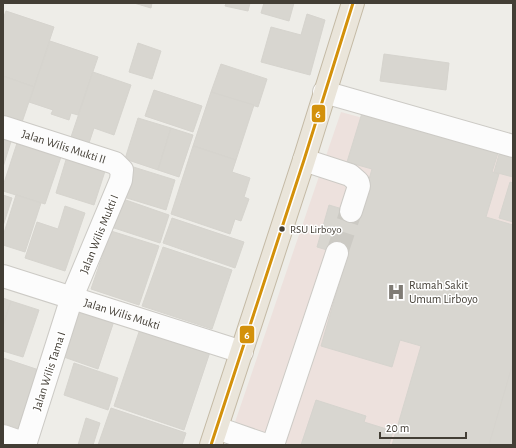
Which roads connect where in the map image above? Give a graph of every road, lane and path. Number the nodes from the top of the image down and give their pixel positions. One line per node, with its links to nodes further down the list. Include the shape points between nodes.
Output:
1 (353, 3): 2 (highway)
2 (324, 92): 4 (street); 5 (highway)
3 (3, 126): 6 (street, Jalan Wilis Mukti II, via 115,163)
4 (513, 146)
5 (304, 160): 7 (street, via 354,177 359,186); 11 (highway)
6 (122, 170): 10 (street, Jalan Wilis Mukti I, via 121,180)
7 (351, 211)
8 (337, 253): 16 (street)
9 (3, 276): 10 (street, Jalan Wilis Mukti)
10 (72, 297): 11 (street, Jalan Wilis Mukti); 14 (street, Jalan Wilis Tama I)
11 (242, 352): 13 (highway)
12 (3, 436): 14 (street)
13 (214, 436): 15 (street)
14 (25, 444)
15 (266, 445)
16 (273, 445)

